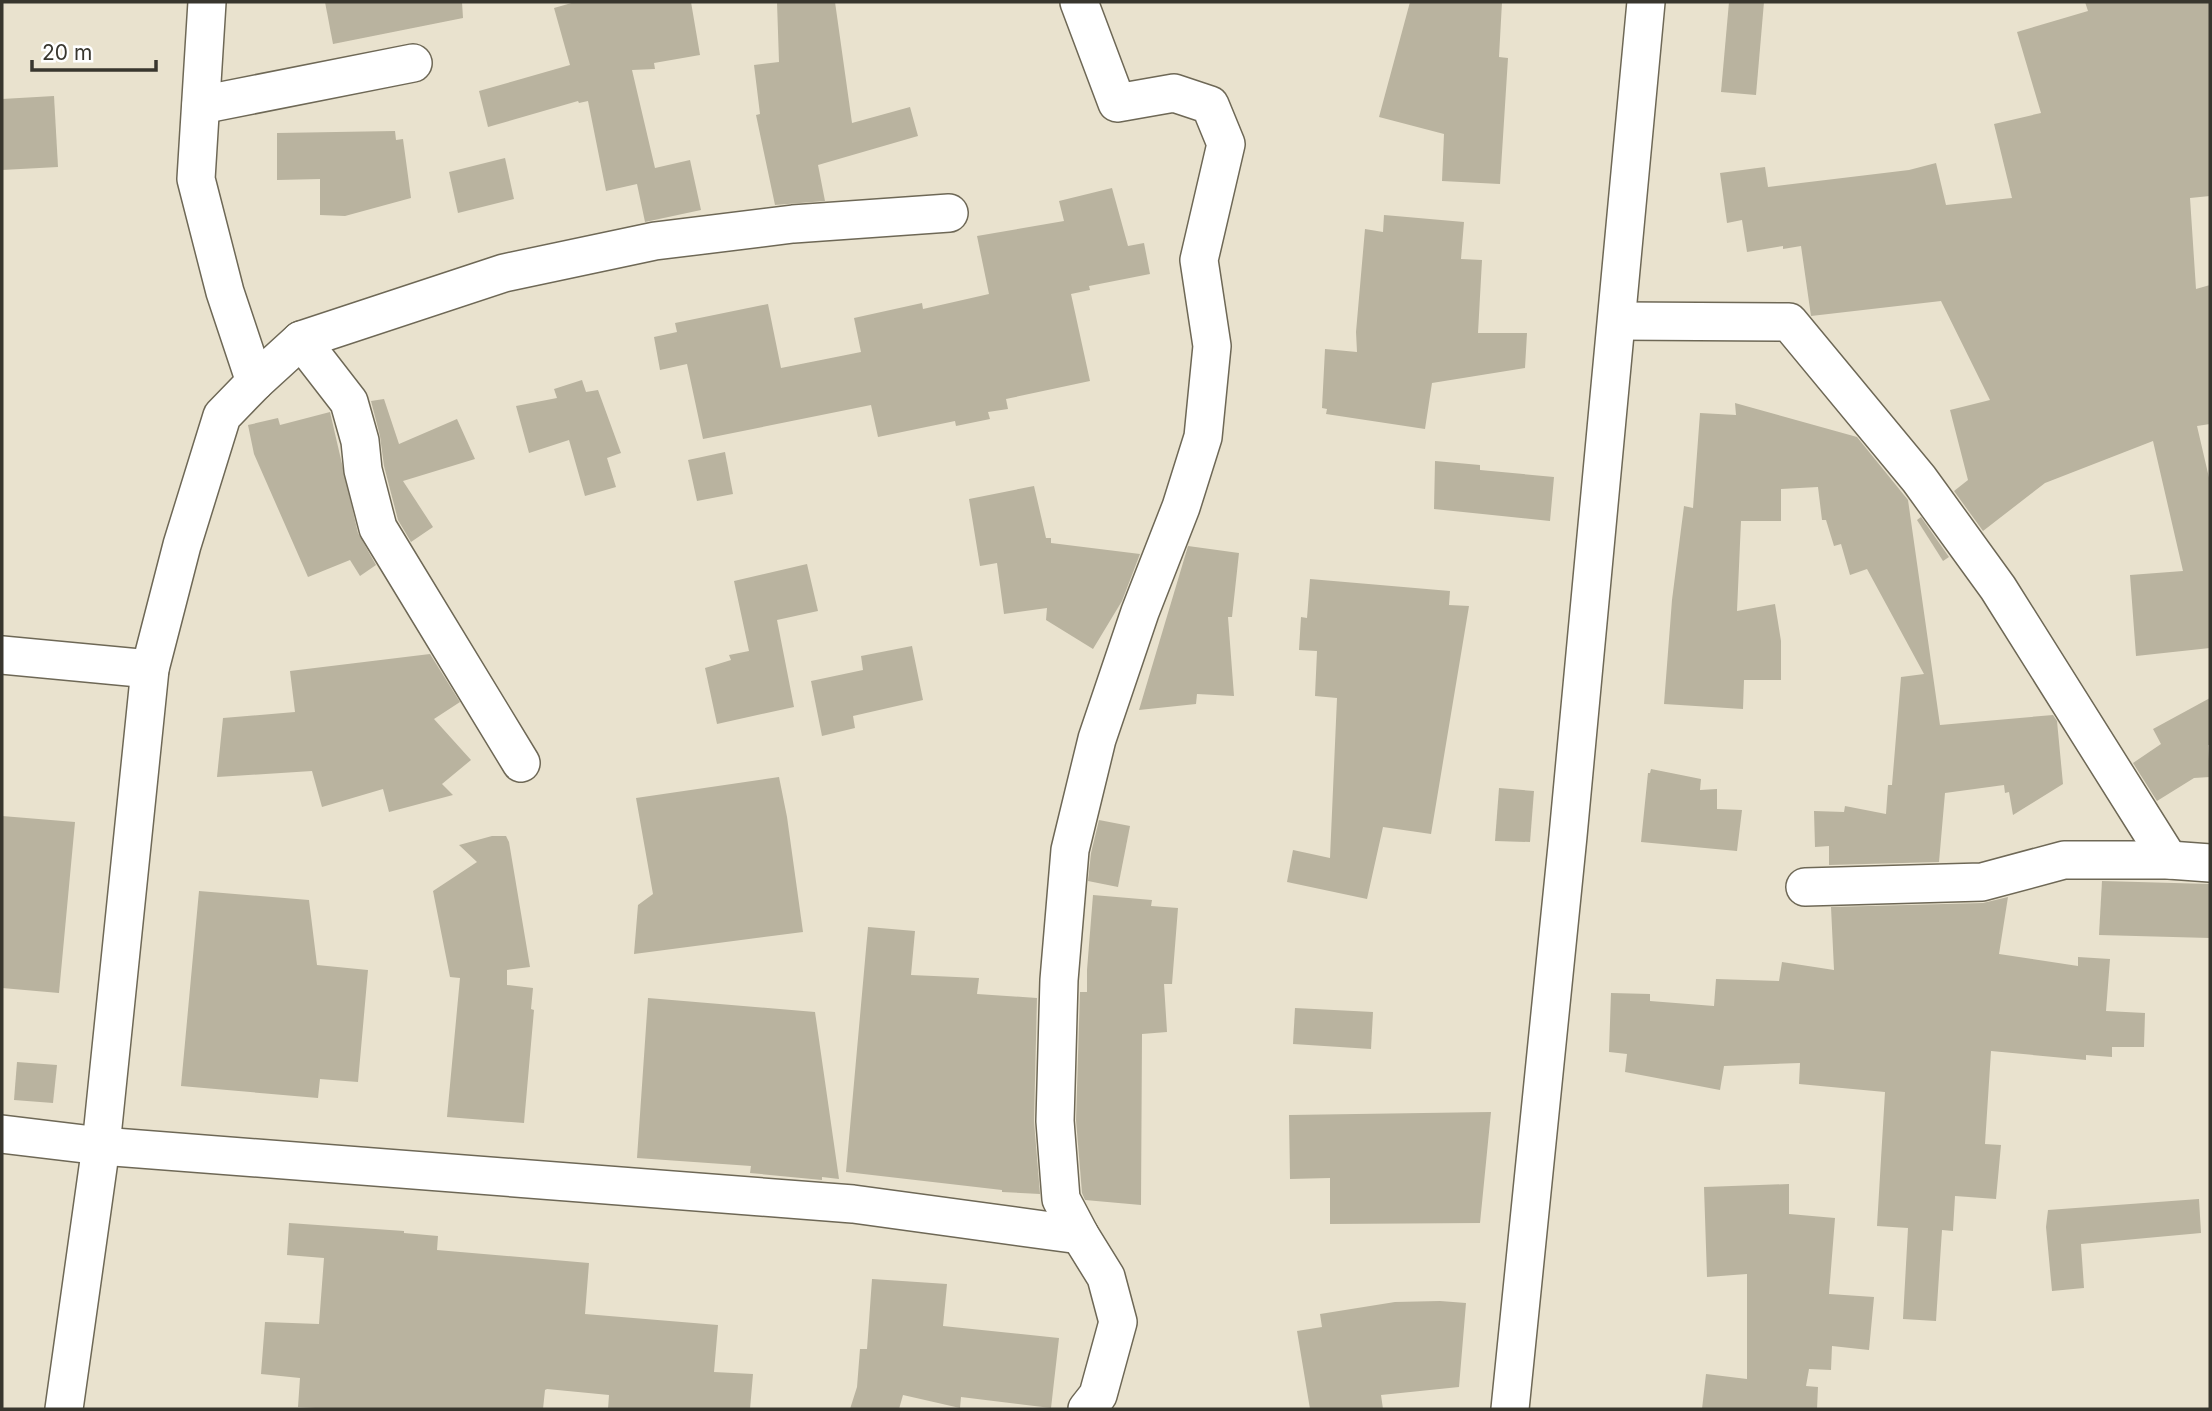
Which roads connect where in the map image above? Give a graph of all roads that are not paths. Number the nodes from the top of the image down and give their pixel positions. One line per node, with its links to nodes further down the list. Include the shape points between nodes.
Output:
1 (207, 2): 5 (street)
2 (1079, 2): 18 (street, via 1117,103 1174,93 1210,105 1226,144 1199,260 1212,346 1203,437 1097,739 1070,849 1059,980 1055,1121 1061,1199)
3 (1646, 2): 7 (street)
4 (413, 63): 5 (street)
5 (201, 105): 9 (street, via 196,179 225,292)
6 (949, 214): 8 (street, via 793,223 655,241 504,273)
7 (1617, 321): 13 (street, via 1789,321 1919,479 1998,588); 21 (street)
8 (301, 340): 9 (street); 12 (street, via 349,402 379,528)
9 (255, 382): 11 (street, via 222,416)
10 (2, 655): 11 (street)
11 (150, 669): 17 (street)
12 (521, 764)
13 (2169, 859): 14 (street); 15 (street, via 2064,860 1982,883)
14 (2210, 863)
15 (1805, 887)
16 (2, 1134): 17 (street)
17 (101, 1146): 18 (street, via 853,1204); 19 (street)
18 (1080, 1235): 20 (street, via 1107,1277 1118,1322 1098,1395)
19 (64, 1409)
20 (1087, 1409)
21 (1510, 1409)

